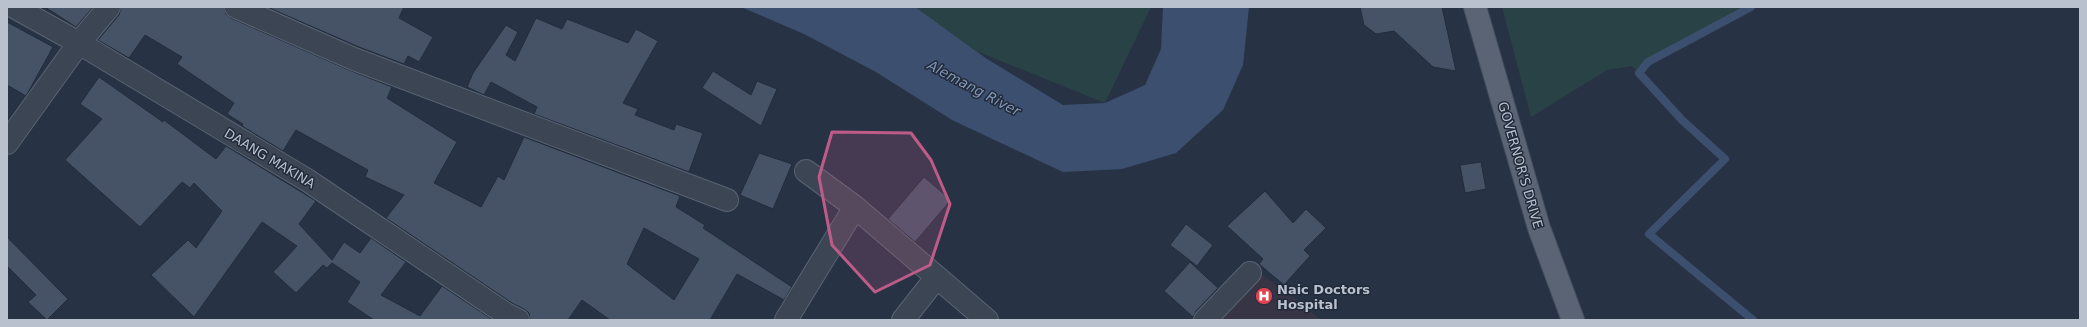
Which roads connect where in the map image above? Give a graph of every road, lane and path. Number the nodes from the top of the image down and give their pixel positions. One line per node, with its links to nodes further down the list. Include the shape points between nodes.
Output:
1 (14, 7): 5 (street, DAANG MAKINA)
2 (109, 7): 5 (street)
3 (236, 7): 8 (street, via 354,59)
4 (1475, 7): 17 (main road, GOVERNOR'S DRIVE, via 1539,228)
5 (79, 43): 6 (street); 12 (street, DAANG MAKINA, via 307,180)
6 (7, 143)
7 (806, 171): 9 (street)
8 (727, 200)
9 (856, 207): 11 (street); 13 (street)
10 (1250, 273): 16 (street)
11 (936, 278): 14 (street); 15 (street)
12 (518, 320)
13 (786, 320)
14 (903, 320)
15 (987, 320)
16 (1206, 320)
17 (1573, 320)

